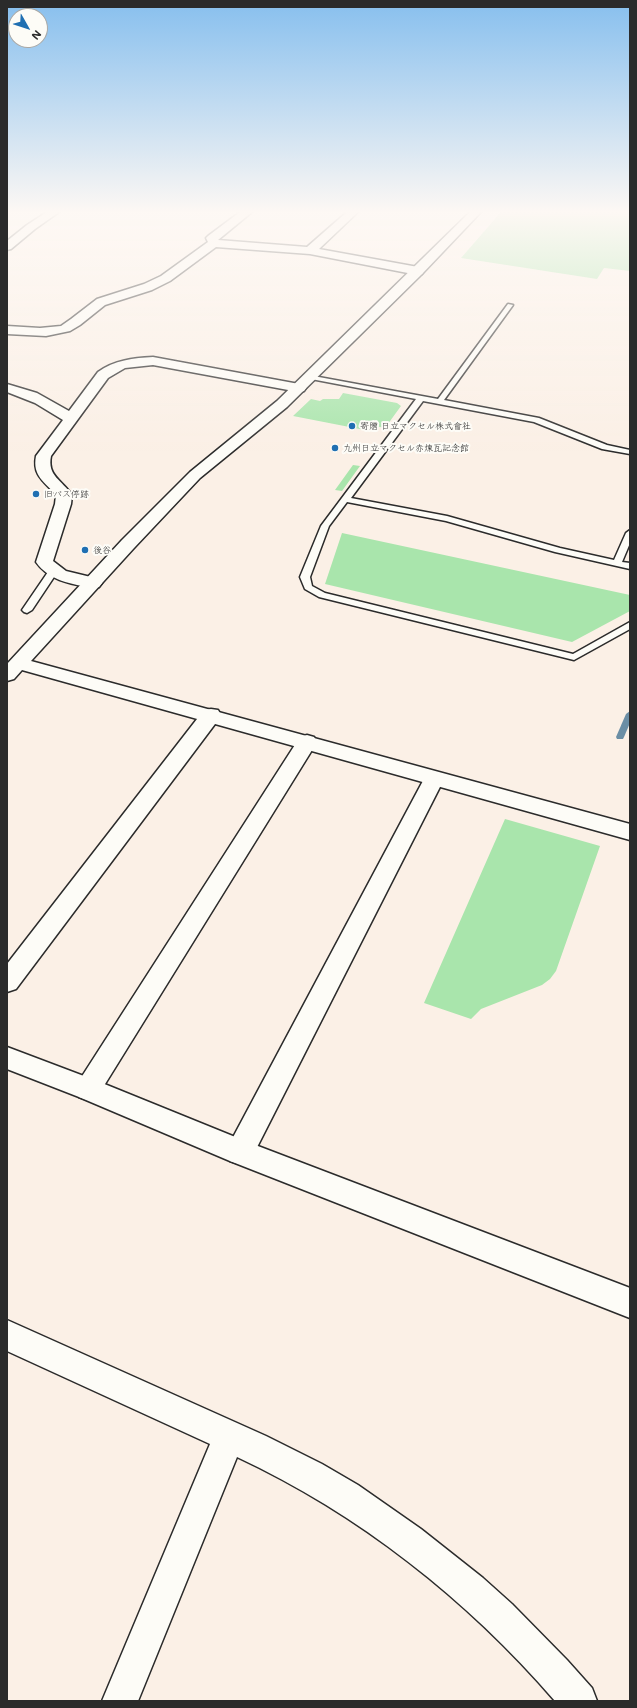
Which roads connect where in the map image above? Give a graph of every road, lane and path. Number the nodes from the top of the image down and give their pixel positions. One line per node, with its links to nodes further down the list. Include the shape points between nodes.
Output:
1 (132, 292): 4 (street, via 100,303 70,327 36,332)
2 (397, 292): 5 (street)
3 (510, 305): 9 (lane)
4 (7, 330)
5 (311, 377): 7 (street); 8 (lane)
6 (7, 388): 10 (street, via 31,394)
7 (299, 388): 10 (street, via 160,362 129,363 103,375); 17 (street, via 195,475)
8 (421, 398): 9 (lane); 12 (lane)
9 (440, 401): 11 (lane, via 536,420 605,447)
10 (70, 419): 16 (street, via 41,463 46,475 64,495 44,562)
11 (630, 452)
12 (345, 499): 14 (lane, via 447,519 558,550); 19 (lane, via 325,526 305,577 308,587 322,595 574,657)
13 (630, 533): 14 (lane)
14 (617, 563): 15 (lane)
15 (630, 566)
16 (52, 571): 17 (street); 18 (lane)
17 (93, 583): 20 (street)
18 (27, 610)
19 (630, 625)
20 (13, 669): 21 (street)
21 (211, 715): 22 (street); 25 (street)
22 (307, 742): 23 (street); 27 (street)
23 (434, 779): 24 (street); 28 (street)
24 (630, 832)
25 (7, 982)
26 (7, 1058): 27 (street)
27 (88, 1089): 28 (street)
28 (240, 1152): 29 (street)
29 (630, 1303)
30 (7, 1335): 31 (street)
31 (229, 1437): 32 (street); 33 (street, via 320,1482 403,1536 460,1582 518,1635)
32 (120, 1701)
33 (579, 1701)

